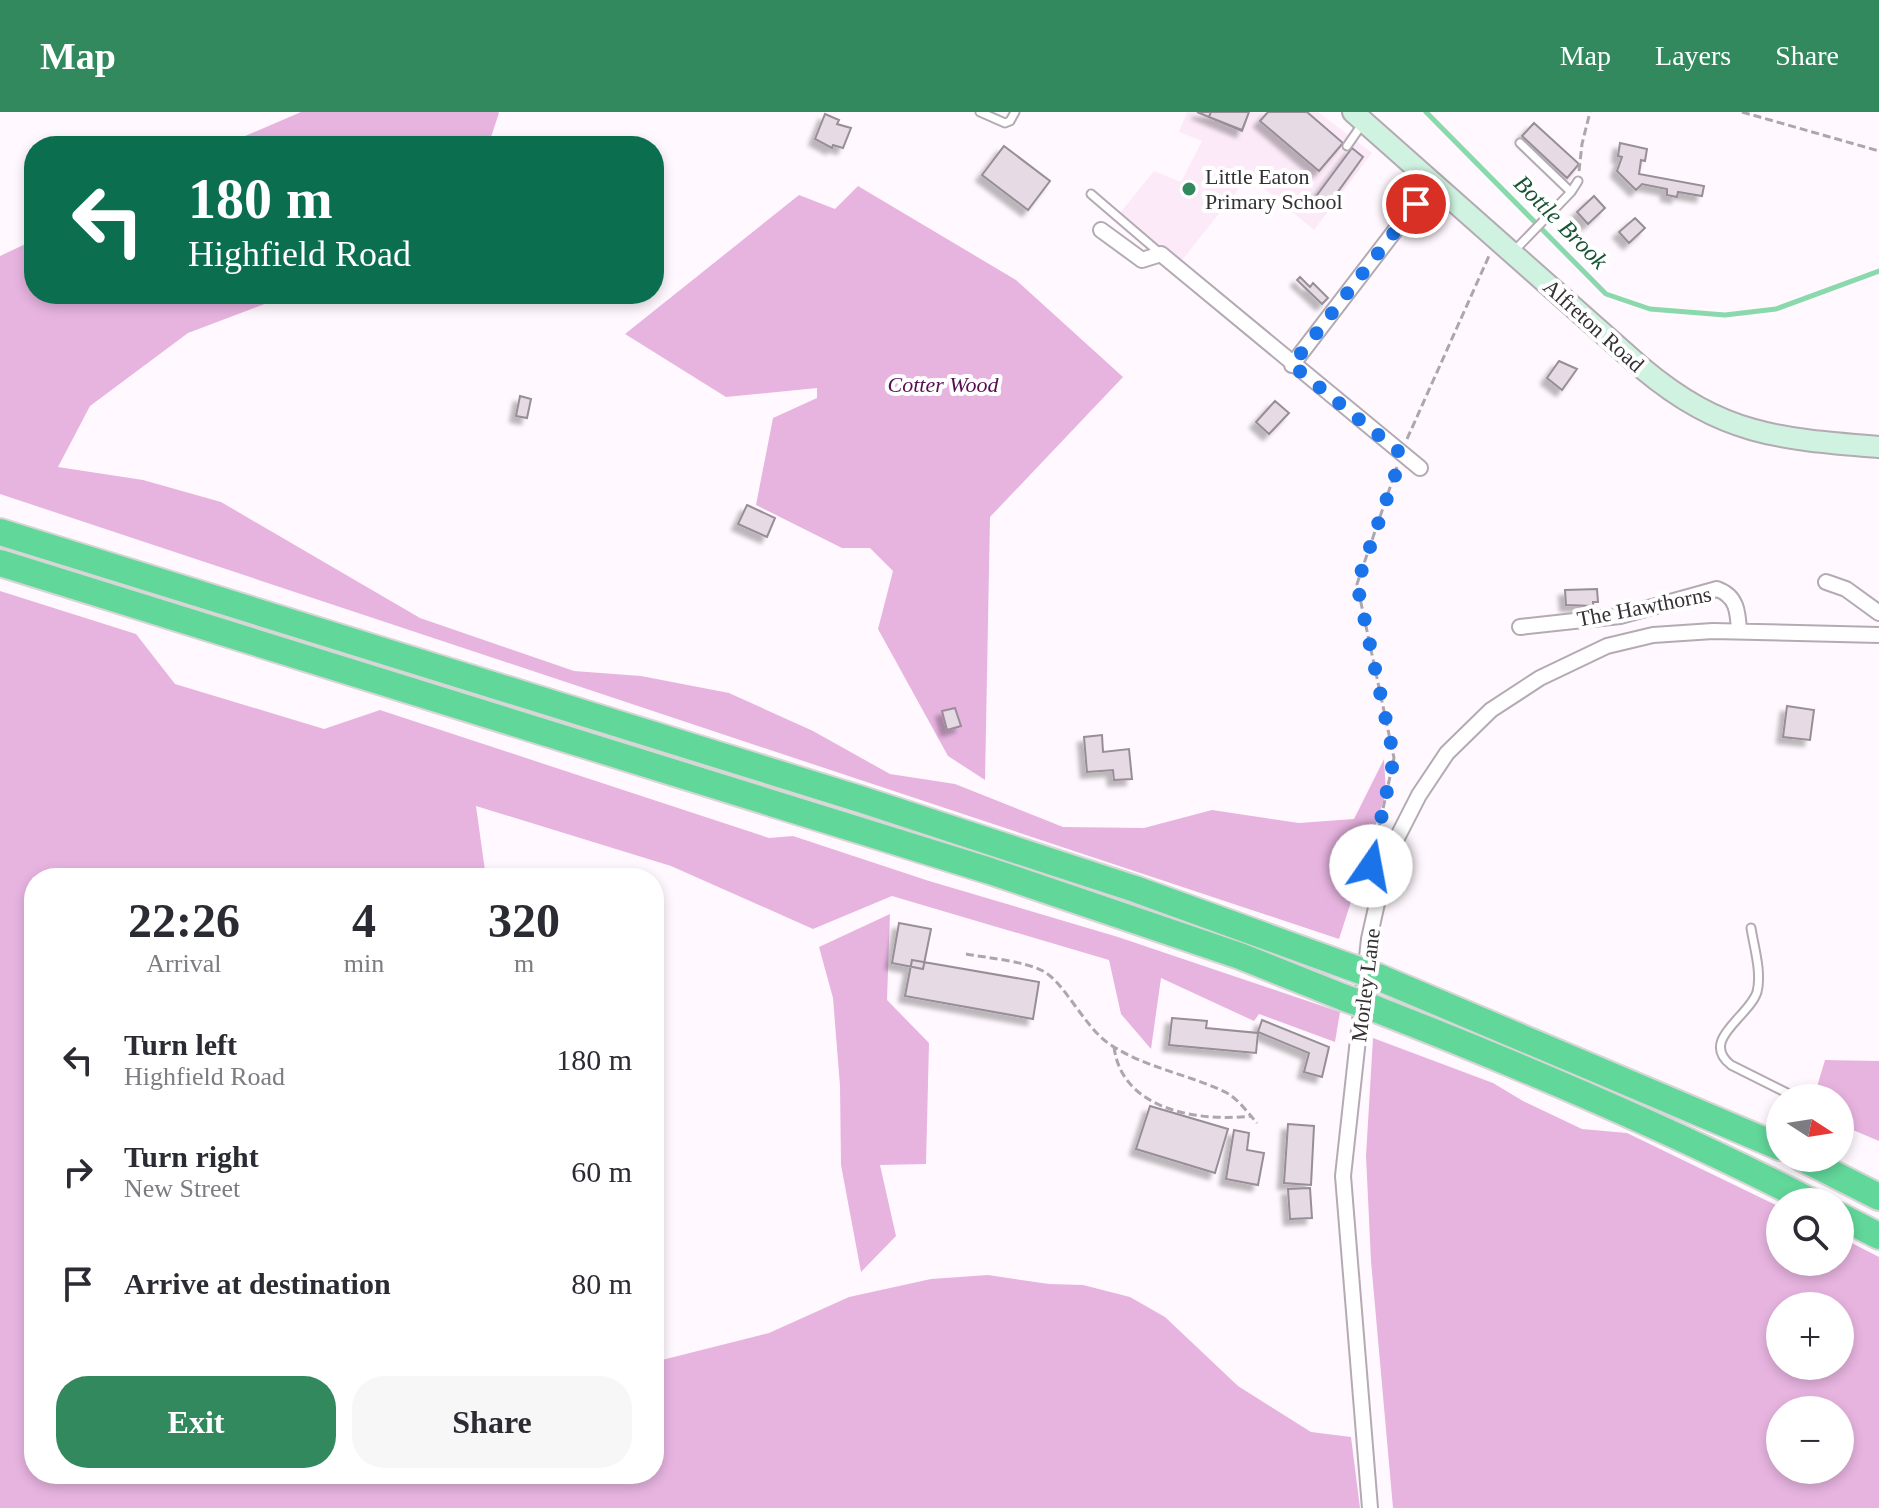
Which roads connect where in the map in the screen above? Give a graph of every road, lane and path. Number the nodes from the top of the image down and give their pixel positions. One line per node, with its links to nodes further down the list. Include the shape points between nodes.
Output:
1 (980, 112): 2 (lane, via 1005,123)
2 (1015, 112)
3 (1590, 112): 10 (path)
4 (1742, 112): 8 (path)
5 (1359, 116): 7 (lane); 9 (main road, Alfreton Road)
6 (1520, 143): 11 (lane)
7 (1347, 146)
8 (1879, 151)
9 (1433, 181): 14 (main road, Alfreton Road); 16 (street)
10 (1578, 181): 11 (lane)
11 (1571, 192): 14 (lane, via 1531,233)
12 (1091, 194): 15 (lane)
13 (1101, 230): 15 (street, via 1142,260)
14 (1505, 245): 17 (main road, Alfreton Road, via 1648,374 1698,408 1763,434); 18 (path, via 1412,433)
15 (1161, 254): 16 (street)
16 (1292, 365): 18 (street)
17 (1879, 447)
18 (1398, 451): 19 (street); 27 (path, via 1398,467 1357,584 1394,758)
19 (1420, 468)
20 (0, 532): 34 (highway, bridge, via 1135,889 1378,977)
21 (0, 563): 36 (highway, bridge, via 947,857 1240,956 1468,1045)
22 (1826, 582): 23 (street, via 1846,589)
23 (1879, 613)
24 (1520, 627): 25 (street, The Hawthorns, via 1620,616 1717,589 1735,602)
25 (1739, 631): 26 (street, Morley Lane); 40 (street, Morley Lane, via 1675,632 1607,646 1506,698 1432,772 1395,842 1369,939 1343,1176)
26 (1879, 635)
27 (1371, 866)
28 (1751, 928): 31 (lane, via 1756,994 1725,1033 1720,1050 1731,1065)
29 (966, 954): 30 (path, via 1051,975)
30 (1114, 1047): 32 (path, via 1228,1094); 32 (path, via 1116,1060 1138,1092 1177,1113 1213,1119)
31 (1769, 1084)
32 (1251, 1116): 33 (path)
33 (1257, 1123)
34 (1766, 1141)
35 (1830, 1172): 37 (highway)
36 (1782, 1188)
37 (1879, 1197)
38 (1854, 1223): 39 (highway)
39 (1879, 1236)
40 (1370, 1508)

